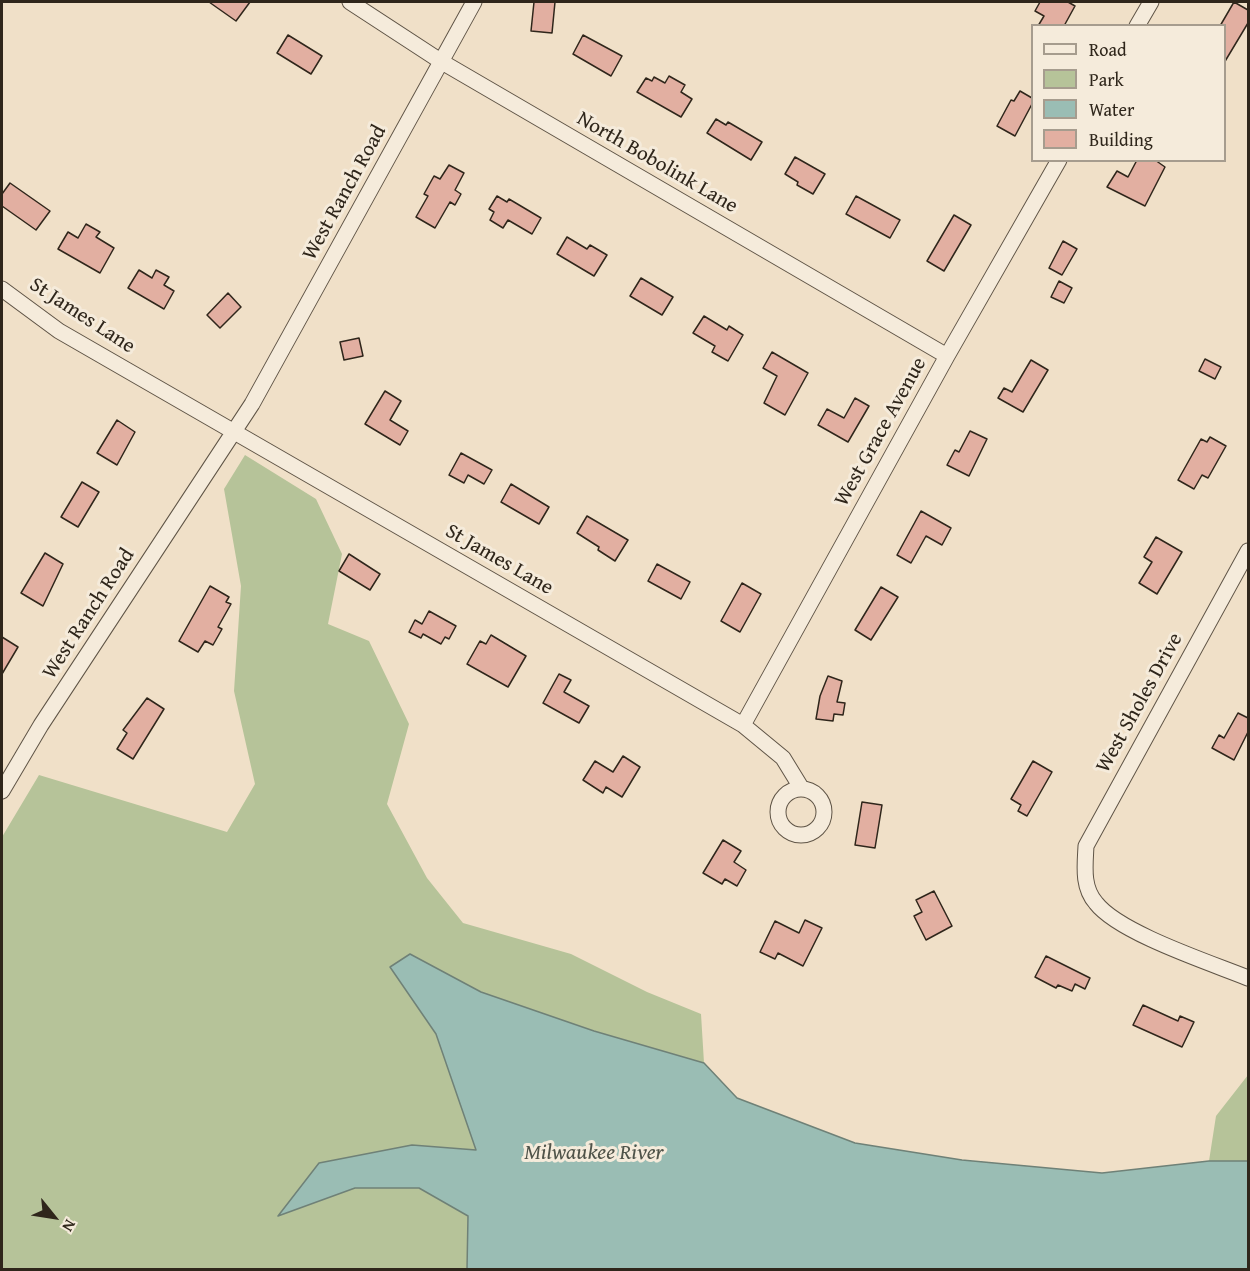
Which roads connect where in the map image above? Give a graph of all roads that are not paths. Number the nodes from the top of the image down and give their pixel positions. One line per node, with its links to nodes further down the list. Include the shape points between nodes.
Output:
1 (350, 2): 5 (street, North Bobolink Lane)
2 (474, 2): 5 (street, West Ranch Road)
3 (1151, 2): 4 (street)
4 (1138, 24)
5 (442, 62): 8 (street, North Bobolink Lane); 9 (street, West Ranch Road)
6 (1058, 162): 8 (street, West Grace Avenue)
7 (2, 289): 9 (street, St James Lane, via 60,331)
8 (947, 356): 11 (street, West Grace Avenue)
9 (234, 432): 11 (street, St James Lane); 13 (street, West Ranch Road, via 41,725)
10 (1248, 550): 14 (street, West Sholes Drive, via 1086,846 1085,880 1095,903 1121,926)
11 (743, 725): 12 (street, St James Lane, via 783,758)
12 (802, 789)
13 (2, 791)
14 (1248, 978)

